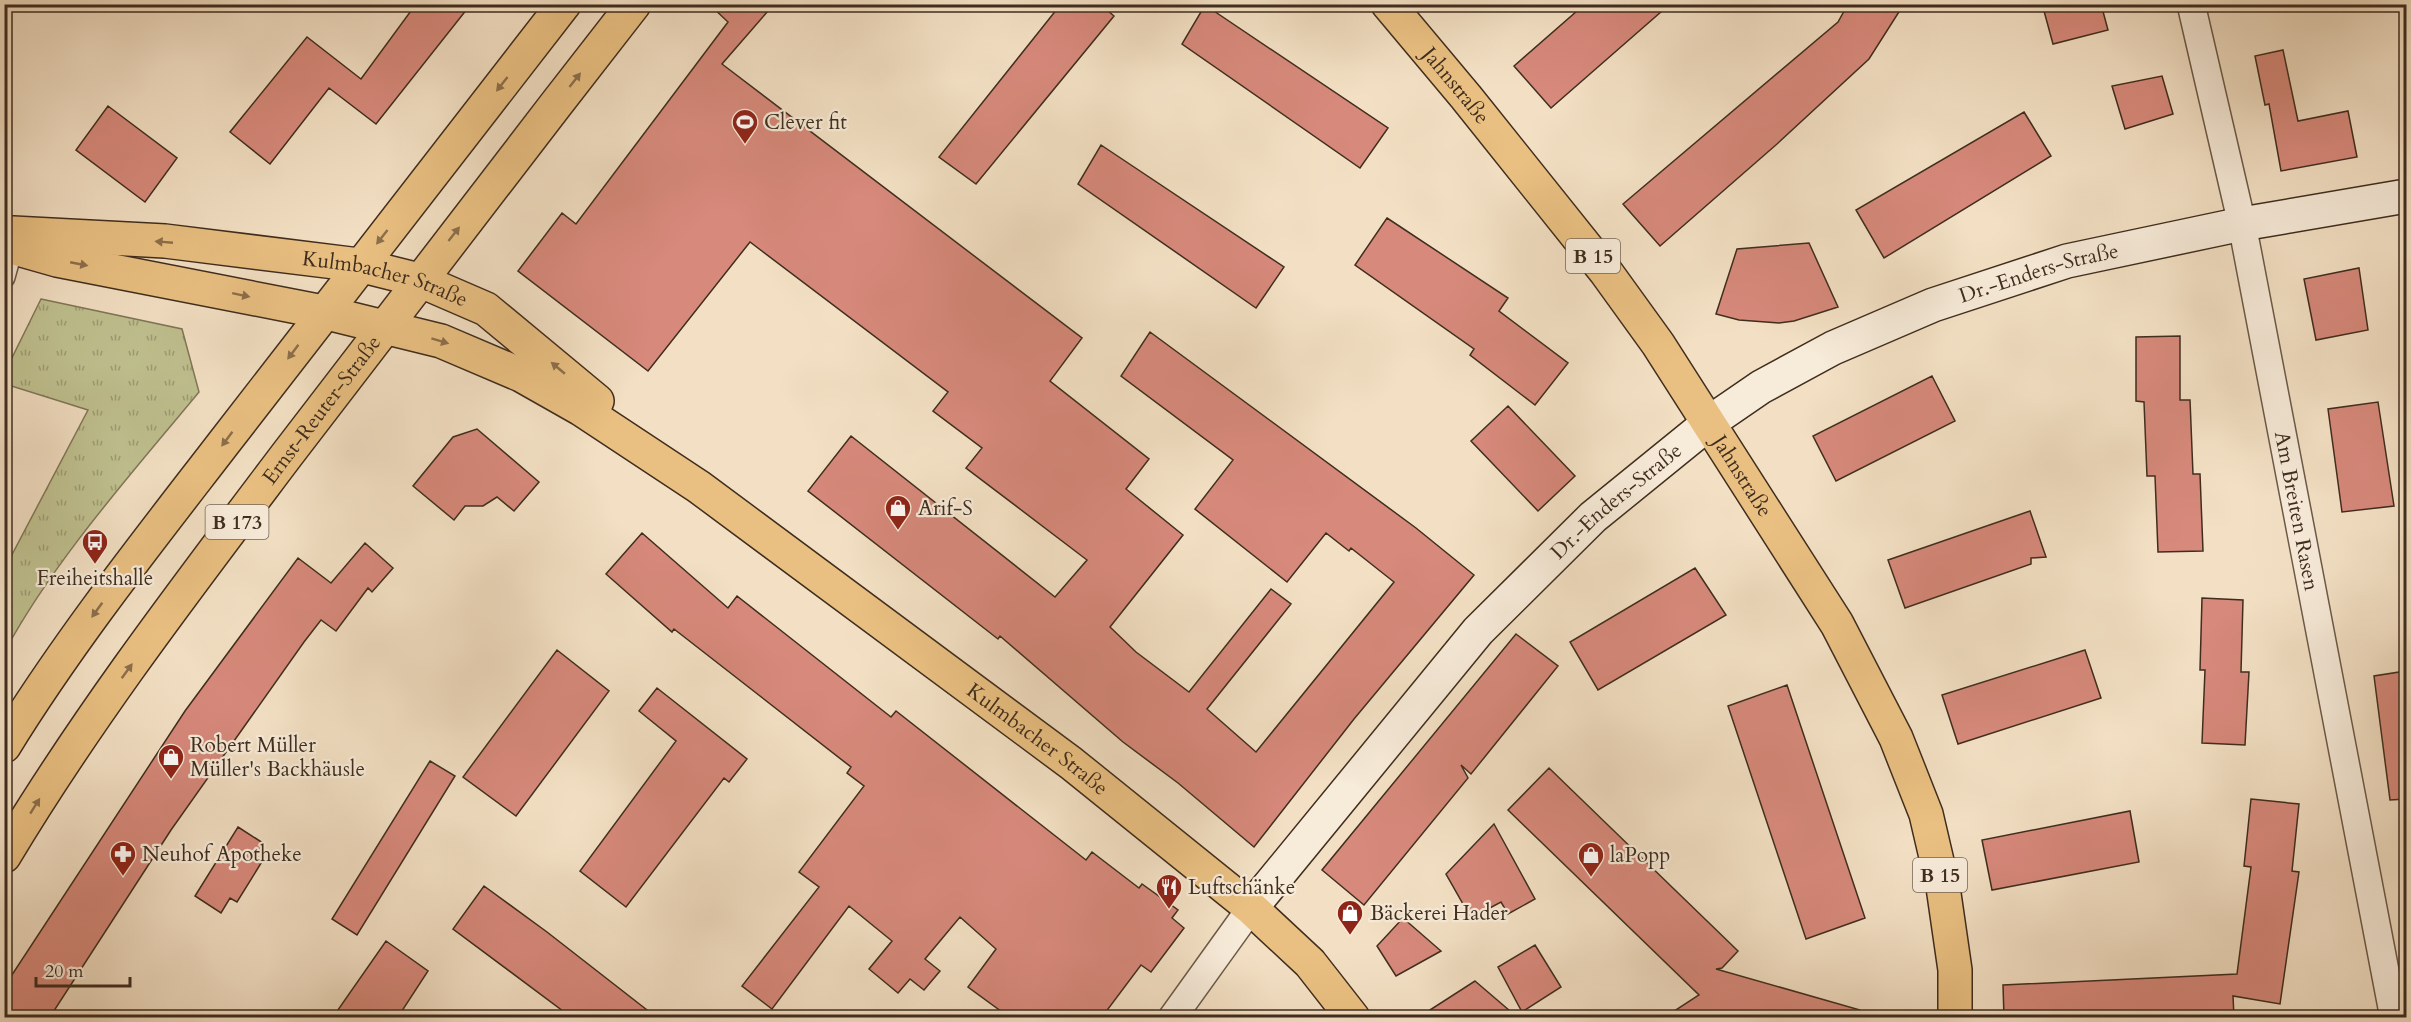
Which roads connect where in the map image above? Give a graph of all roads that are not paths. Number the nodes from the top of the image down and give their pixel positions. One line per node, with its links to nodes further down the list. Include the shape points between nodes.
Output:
1 (564, 4): 8 (main road, B 173, one-way to 8)
2 (634, 4): 9 (main road, Ernst-Reuter-Straße / B 173, one-way to 2)
3 (1388, 4): 12 (main road, Jahnstraße / B 15, via 1606,272)
4 (2191, 4): 6 (street, Am Breiten Rasen)
5 (2406, 196): 6 (main road, Dr.-Enders-Straße)
6 (2242, 224): 12 (main road, Dr.-Enders-Straße, via 2067,261 1933,305 1833,348 1761,387); 20 (street, Am Breiten Rasen)
7 (6, 250): 8 (main road, Kulmbacher Straße, one-way to 7, via 165,241); 10 (main road, Kulmbacher Straße, one-way to 10)
8 (359, 265): 9 (main road, Kulmbacher Straße); 10 (main road, B 173)
9 (418, 280): 11 (main road, Ernst-Reuter-Straße / B 173); 13 (main road, Kulmbacher Straße, one-way to 9, via 486,309)
10 (323, 312): 11 (main road, Kulmbacher Straße); 14 (main road, B 173, one-way to 14, via 63,657)
11 (383, 327): 13 (main road, Kulmbacher Straße, one-way to 13, via 441,341 521,375 581,409); 15 (main road, Ernst-Reuter-Straße / B 173, one-way to 11, via 106,699)
12 (1710, 422): 16 (main road, Dr.-Enders-Straße, via 1593,517 1478,631); 19 (main road, Jahnstraße / B 15, via 1837,624 1896,738 1926,814 1943,887 1955,970)
13 (699, 487): 16 (main road, Kulmbacher Straße, via 1071,763)
14 (4, 747)
15 (4, 856)
16 (1251, 908): 17 (street, Dr.-Enders-Straße); 18 (main road, Kulmbacher Straße, via 1310,963)
17 (1172, 1017)
18 (1353, 1017)
19 (1955, 1017)
20 (2394, 1017)

